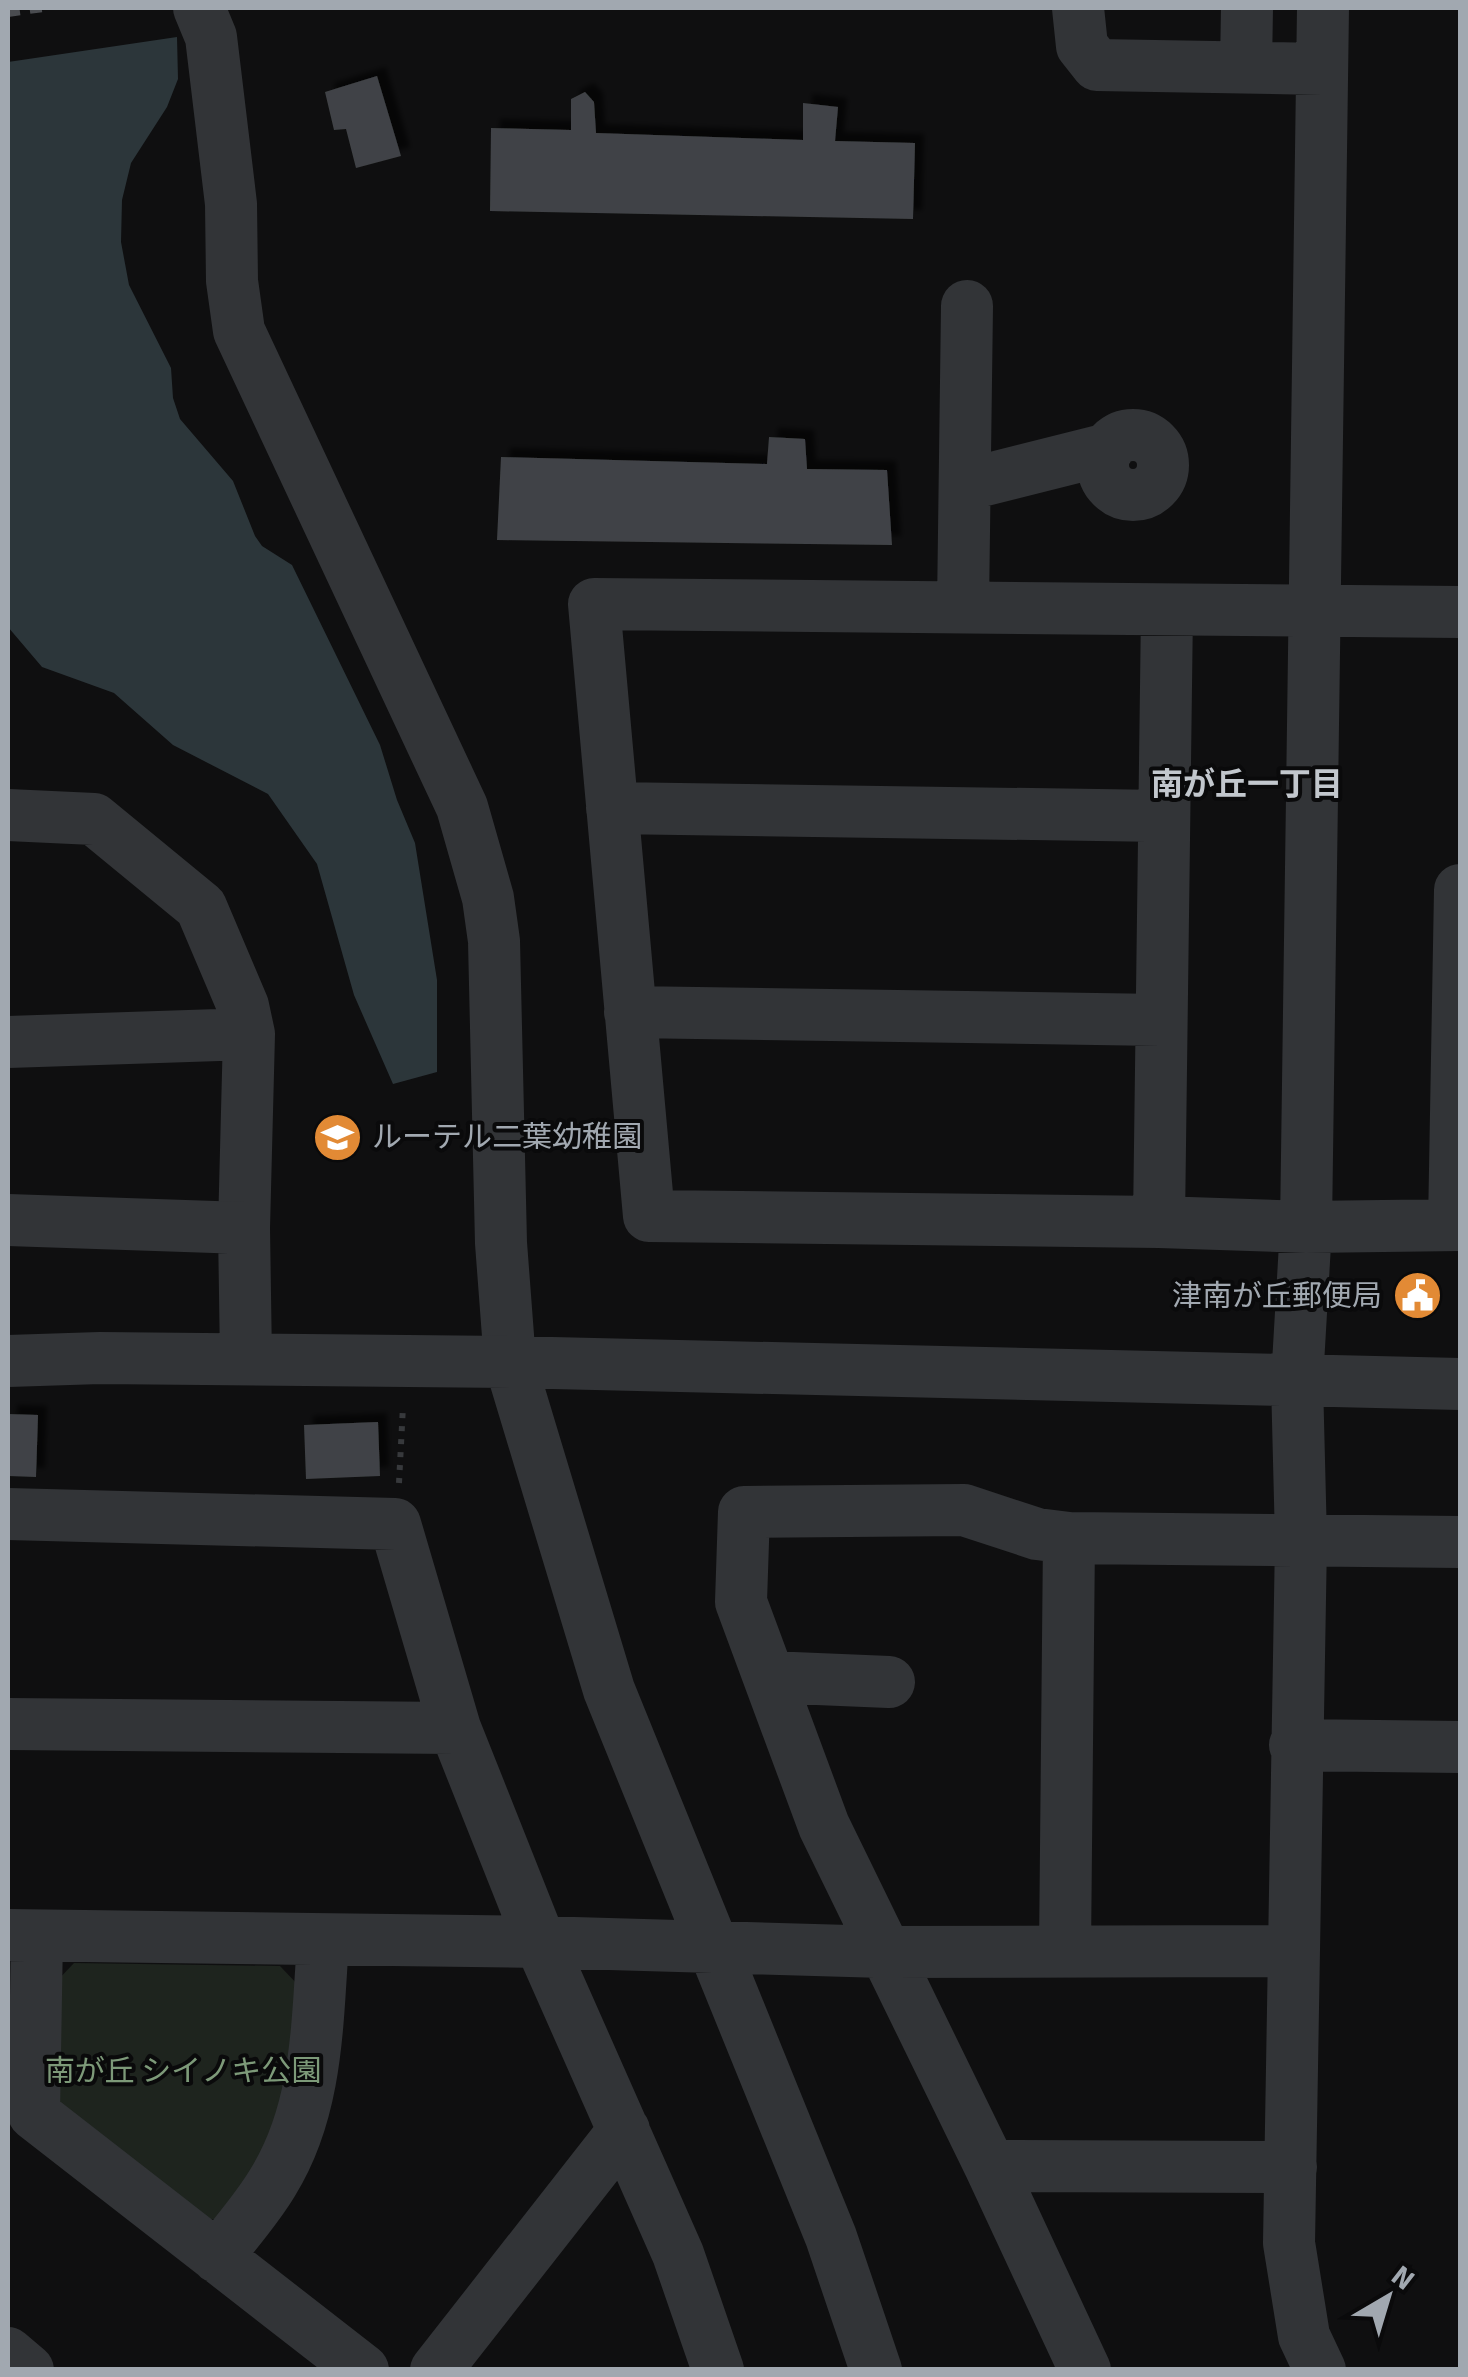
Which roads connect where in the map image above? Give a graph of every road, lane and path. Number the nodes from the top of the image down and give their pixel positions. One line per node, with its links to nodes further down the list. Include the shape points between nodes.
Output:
1 (1078, 8): 5 (street, via 1082,46 1097,66)
2 (1247, 8): 5 (street)
3 (1323, 8): 6 (street)
4 (205, 22): 29 (street, via 231,204 239,330 462,807 488,898)
5 (1246, 67): 6 (street)
6 (1322, 69): 12 (street)
7 (968, 306): 9 (street)
8 (1108, 448): 9 (street)
9 (965, 485): 10 (street)
10 (963, 607): 11 (street); 14 (street, via 594,604)
11 (1167, 610): 12 (street); 16 (street)
12 (1315, 612): 13 (street); 25 (street)
13 (1460, 612)
14 (612, 808): 16 (street); 18 (street)
15 (8, 815): 20 (street, via 94,818 201,907)
16 (1162, 816): 19 (street)
17 (1460, 890): 24 (street)
18 (630, 1012): 19 (street); 23 (street, via 649,1216)
19 (1160, 1020): 23 (street)
20 (250, 1034): 21 (street); 26 (street)
21 (8, 1042)
22 (8, 1220): 26 (street)
23 (1159, 1222): 25 (street)
24 (1457, 1224): 25 (street)
25 (1306, 1227): 30 (street)
26 (244, 1228): 28 (street)
27 (8, 1360): 28 (street)
28 (246, 1360): 29 (street)
29 (510, 1362): 30 (street); 47 (street, via 609,1690)
30 (1297, 1381): 31 (street); 36 (street)
31 (1460, 1384)
32 (403, 1404): 34 (path)
33 (8, 1514): 34 (street)
34 (395, 1524): 41 (street)
35 (1069, 1538): 36 (street); 38 (street, via 964,1510 744,1512 741,1602); 48 (street)
36 (1301, 1540): 37 (street); 42 (street)
37 (1460, 1542)
38 (770, 1677): 39 (street); 49 (street, via 824,1826)
39 (889, 1682)
40 (8, 1724): 41 (street)
41 (455, 1728): 46 (street)
42 (1295, 1745): 43 (street); 50 (street)
43 (1460, 1747)
44 (22, 1936): 45 (street); 54 (street, via 34,2114)
45 (323, 1942): 46 (street); 54 (street, via 316,2051 302,2117 274,2181)
46 (540, 1942): 47 (street); 51 (street)
47 (712, 1946): 49 (street); 60 (street, via 831,2237)
48 (1065, 1951): 49 (street); 50 (street)
49 (884, 1952): 52 (street)
50 (1292, 1952): 53 (street)
51 (624, 2130): 58 (street); 59 (street, via 678,2254)
52 (990, 2166): 53 (street); 61 (street)
53 (1291, 2167): 62 (street, via 1296,2298)
54 (218, 2257): 57 (street)
55 (8, 2354): 56 (street)
56 (28, 2370)
57 (363, 2370)
58 (436, 2370)
59 (718, 2370)
60 (876, 2370)
61 (1085, 2370)
62 (1320, 2370)

